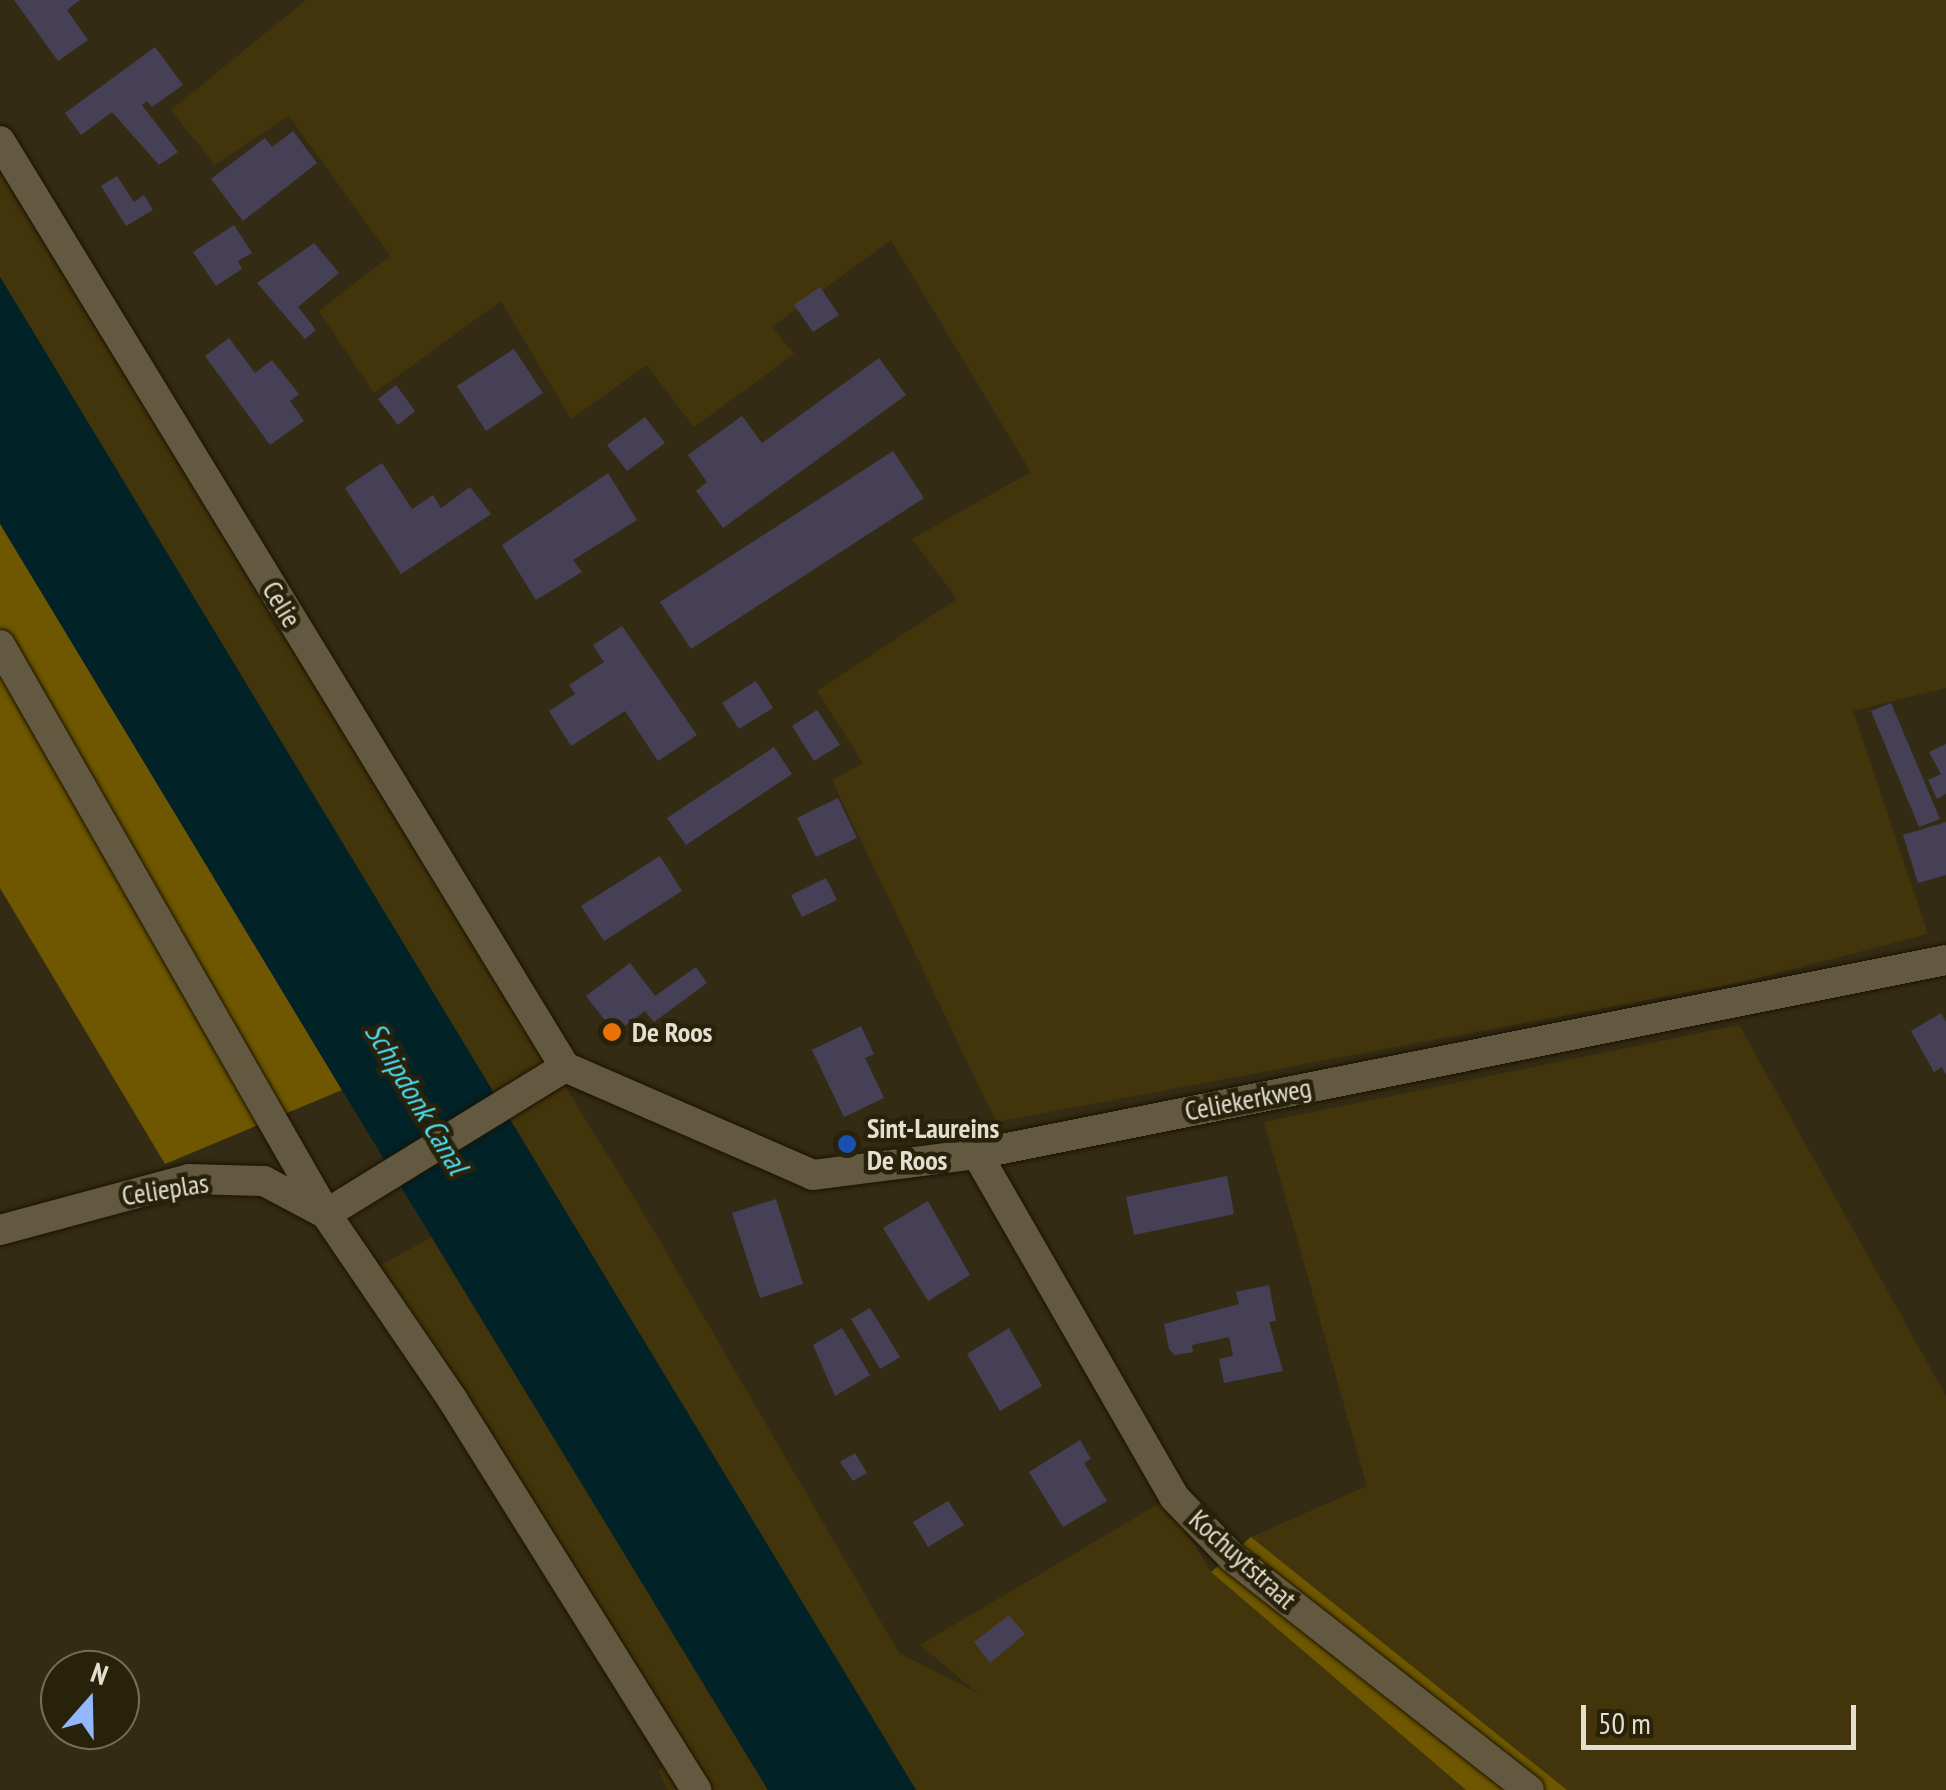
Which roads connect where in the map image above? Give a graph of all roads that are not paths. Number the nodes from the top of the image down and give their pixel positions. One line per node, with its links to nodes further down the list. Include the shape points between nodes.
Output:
1 (0, 141): 4 (street, Celie)
2 (0, 645): 6 (street)
3 (1946, 960): 5 (street, Celiekerkweg)
4 (565, 1067): 5 (street, Celiekerkweg, via 813,1175); 6 (street)
5 (977, 1154): 9 (street, Kochuytstraat, via 1174,1497 1233,1558)
6 (326, 1214): 7 (street, Celieplas, via 264,1181 189,1179); 8 (street, via 452,1400)
7 (0, 1230)
8 (696, 1790)
9 (1529, 1790)

